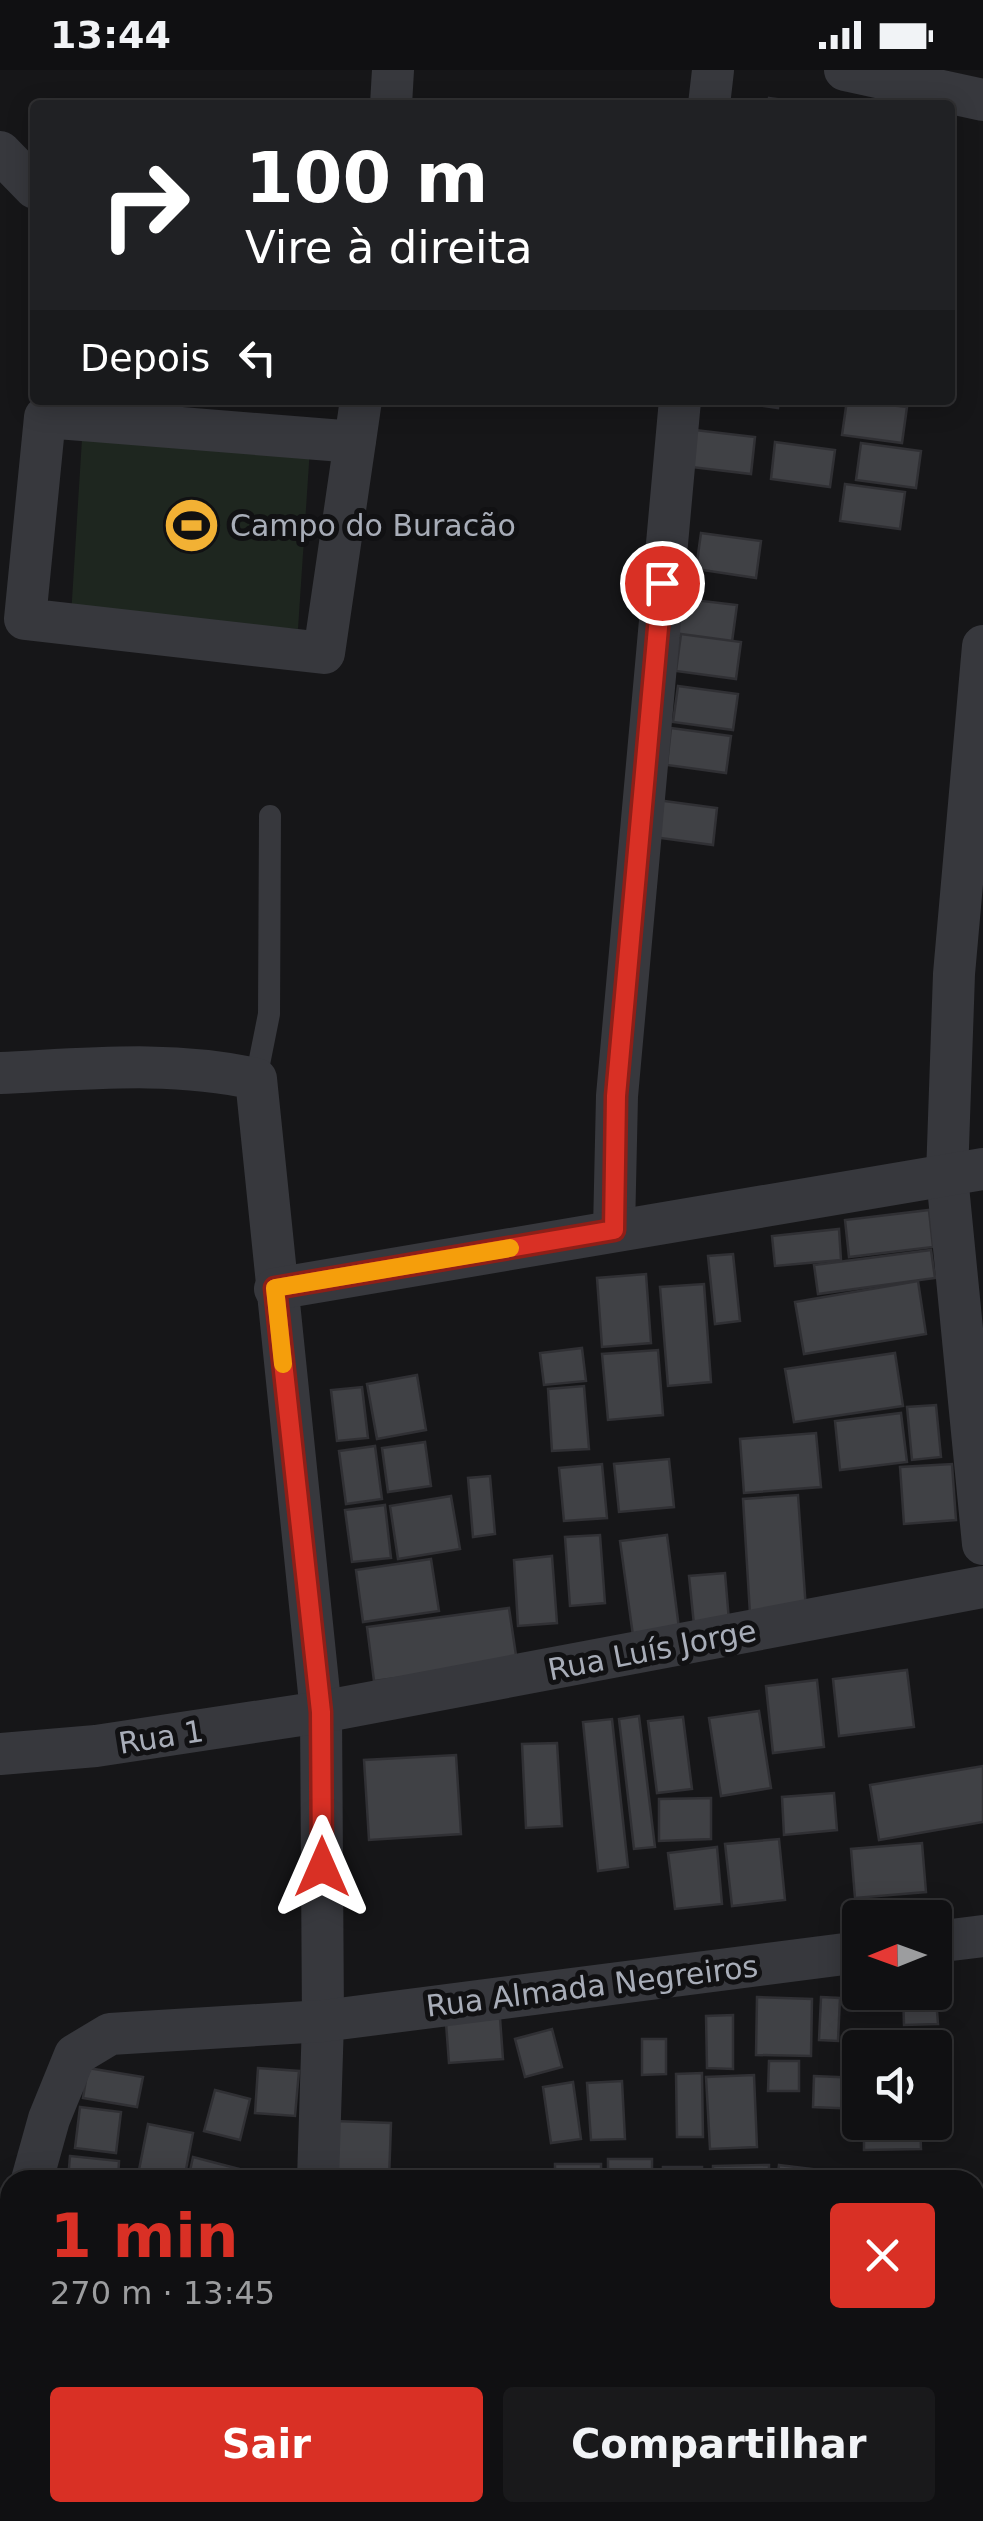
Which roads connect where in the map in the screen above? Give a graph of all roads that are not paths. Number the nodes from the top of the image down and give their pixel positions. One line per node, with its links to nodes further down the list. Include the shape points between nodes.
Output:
1 (394, 70): 4 (street)
2 (713, 70): 5 (street)
3 (845, 70): 6 (street)
4 (391, 100)
5 (710, 100)
6 (983, 100)
7 (0, 152): 8 (street)
8 (30, 183)
9 (360, 405): 11 (street)
10 (680, 405): 17 (street, via 616,1096)
11 (355, 442): 11 (street, via 45,417 25,619 324,653)
12 (983, 646): 16 (street, via 954,974)
13 (270, 816): 15 (lane, via 269,1014)
14 (0, 1073): 15 (street, via 158,1066)
15 (256, 1078): 18 (street)
16 (965, 1172): 17 (street); 19 (street)
17 (614, 1230): 18 (street)
18 (275, 1288): 21 (street)
19 (983, 1544)
20 (983, 1588): 21 (street, Rua Luís Jorge)
21 (321, 1712): 22 (street, Rua 1); 26 (street)
22 (0, 1754)
23 (983, 1936): 24 (street)
24 (952, 1940)
25 (842, 1954): 26 (street, Rua Almada Negreiros)
26 (323, 2021): 27 (street, Rua Almada Negreiros, via 110,2034 75,2054); 28 (street)
27 (35, 2170)
28 (318, 2170)

